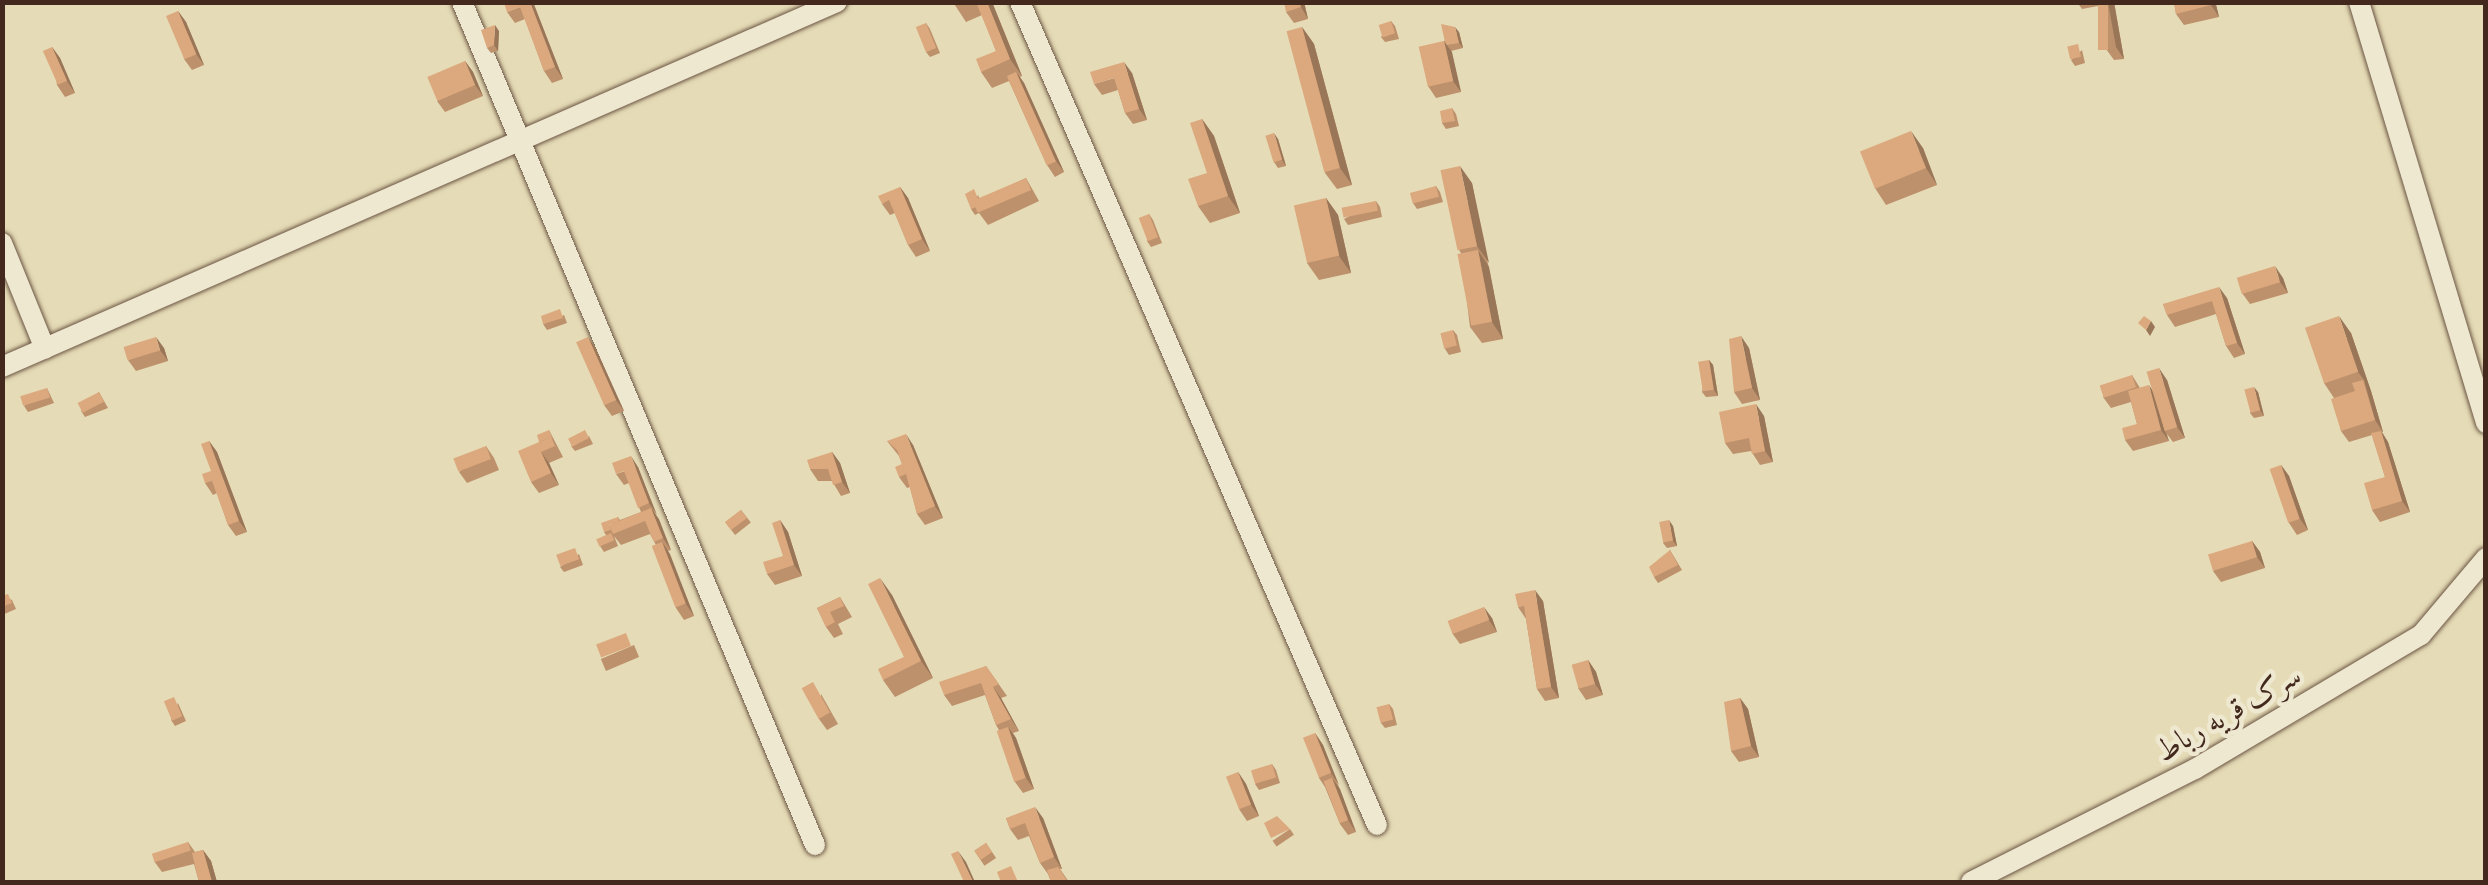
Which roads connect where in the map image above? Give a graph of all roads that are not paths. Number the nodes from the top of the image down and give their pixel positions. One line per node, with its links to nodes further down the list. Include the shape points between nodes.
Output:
1 (462, 2): 5 (street)
2 (838, 2): 5 (street)
3 (1020, 2): 11 (street)
4 (2359, 2): 9 (street)
5 (520, 142): 7 (street); 12 (street)
6 (2, 242): 7 (street)
7 (45, 349): 8 (street)
8 (2, 366)
9 (2486, 423)
10 (2486, 558): 13 (street, سرک قریه رباط, via 2421,636 2194,769)
11 (1377, 824)
12 (814, 845)
13 (1971, 882)

